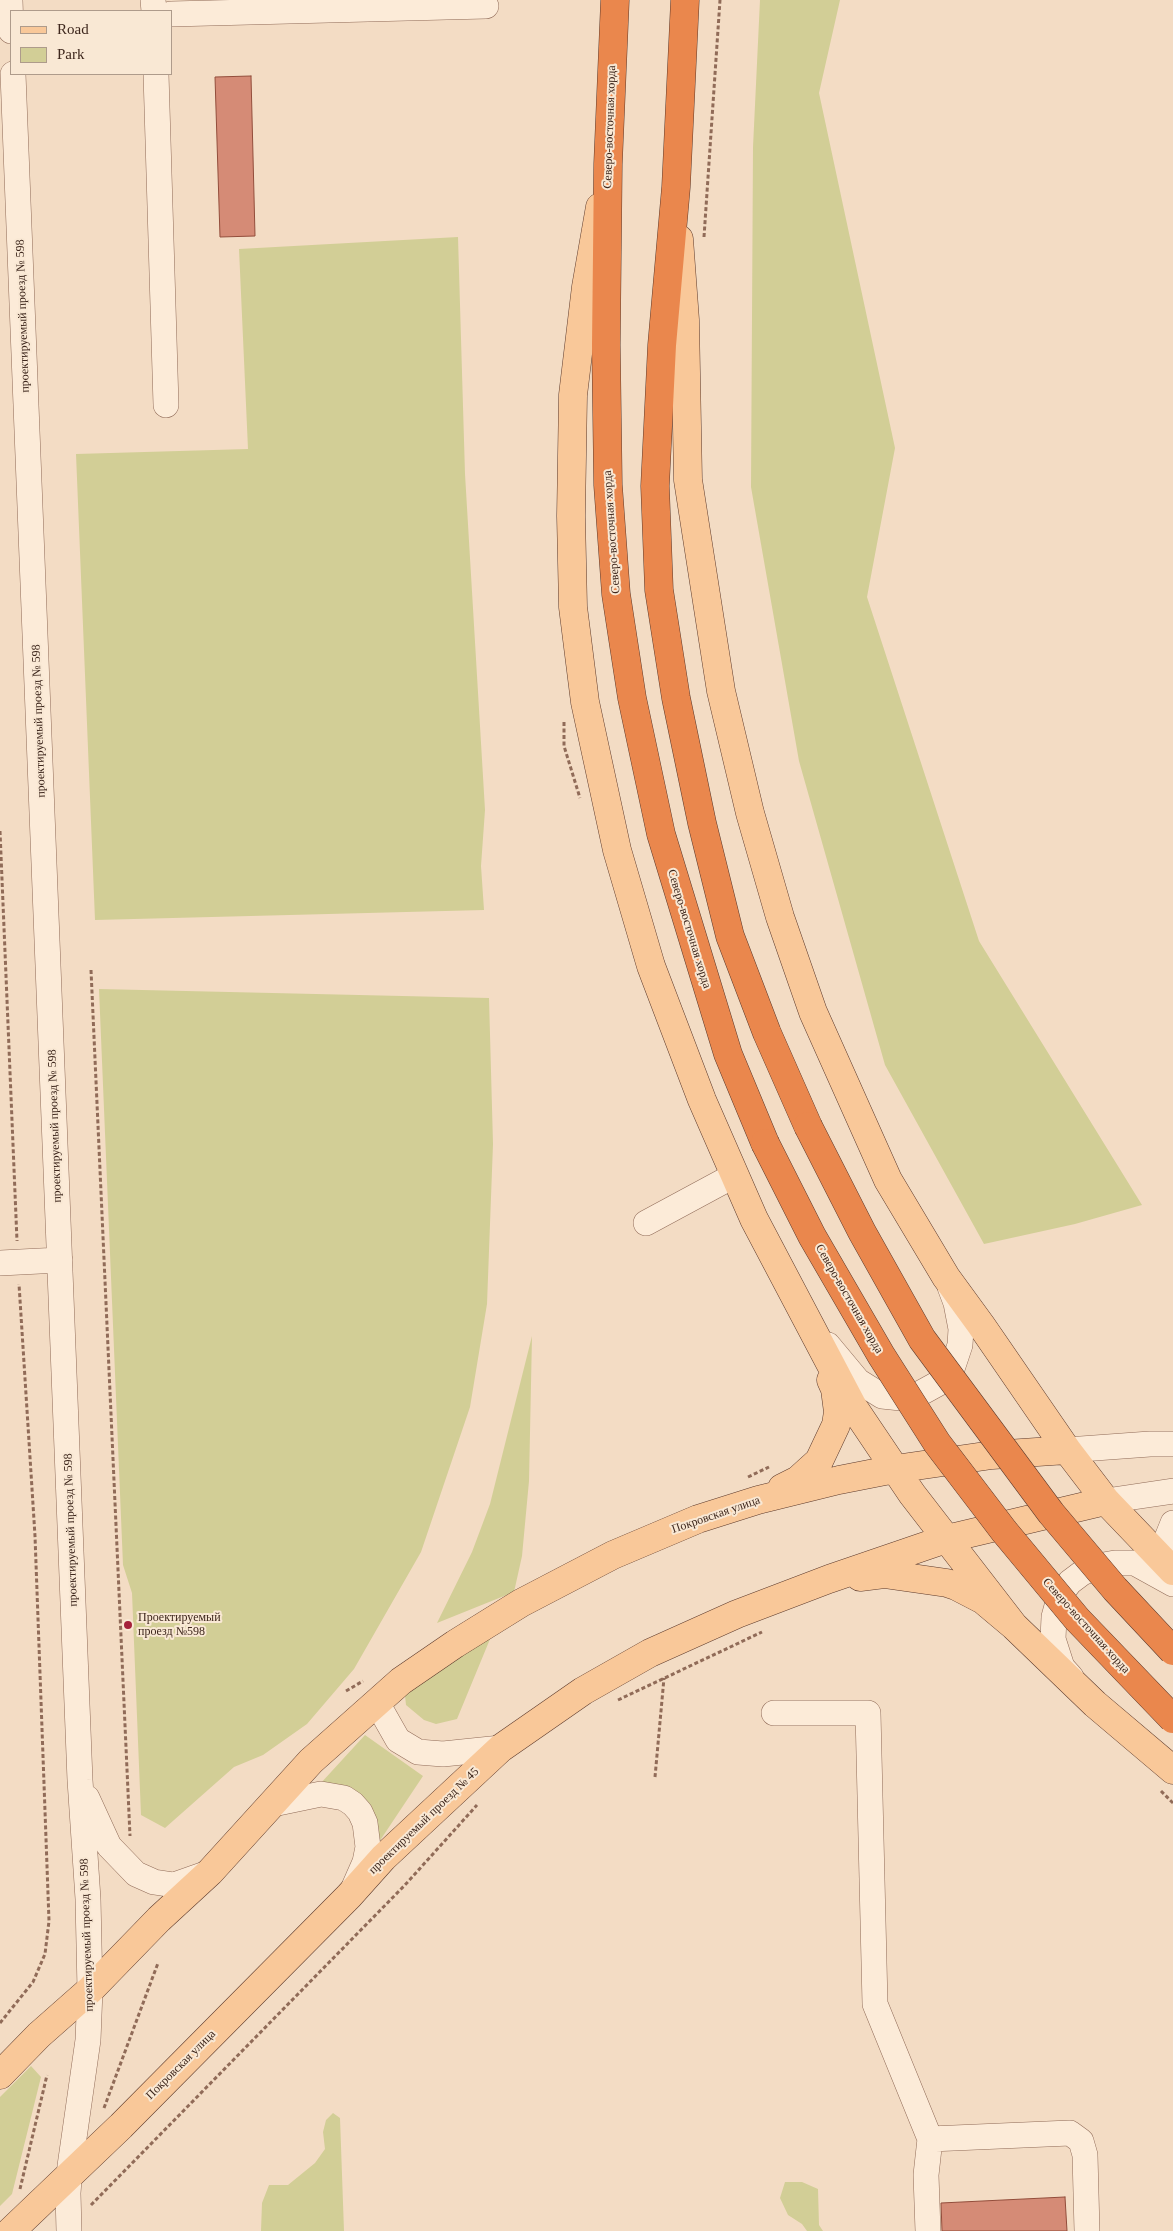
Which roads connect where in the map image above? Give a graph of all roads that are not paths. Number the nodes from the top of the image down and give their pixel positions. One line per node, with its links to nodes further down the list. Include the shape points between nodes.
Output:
1 (615, 0): 7 (highway, Северо-восточная хорда)
2 (684, 0): 8 (highway)
3 (486, 6): 4 (street)
4 (172, 14)
5 (13, 75): 12 (street, проектируемый проезд № 598)
6 (156, 75): 9 (street)
7 (608, 164): 10 (main road, via 586,287 573,395 573,607 583,692 618,850 651,966 702,1100); 33 (highway, Северо-восточная хорда, bridge, via 608,485 616,594 632,698 661,834 728,1054 765,1143 817,1244 881,1355 937,1443 1077,1619)
8 (676, 187): 14 (main road, via 685,320 688,480 721,691 750,813 812,1012 888,1180); 29 (highway, bridge, via 662,345 656,467 659,590 676,698 730,936 808,1126 862,1232 922,1338 1051,1513)
9 (166, 405)
10 (735, 1175): 11 (street); 15 (main road, via 754,1219)
11 (646, 1223)
12 (60, 1260): 13 (street); 36 (street, проектируемый проезд № 598)
13 (9, 1263)
14 (946, 1277): 15 (street, via 958,1311 960,1345 952,1370 939,1383 919,1394 901,1398 882,1396 858,1381); 17 (main road)
15 (808, 1322): 18 (main road, via 852,1405); 20 (main road, via 835,1390 836,1425 819,1461 798,1480)
16 (1173, 1444): 17 (street)
17 (1067, 1450): 18 (main road, Покровская улица, via 992,1455); 21 (main road)
18 (895, 1469): 20 (main road, Покровская улица); 23 (main road)
19 (1173, 1490): 21 (street)
20 (758, 1500): 30 (main road, Покровская улица, via 698,1519 613,1555 521,1603 401,1681)
21 (1106, 1501): 23 (main road); 25 (main road)
22 (1173, 1523): 24 (street, via 1167,1538)
23 (946, 1540): 26 (main road); 28 (main road)
24 (1173, 1565)
25 (1173, 1571)
26 (829, 1580): 28 (main road, via 884,1574 947,1583 984,1600); 34 (main road, via 737,1614 650,1653 583,1691)
27 (1173, 1584): 31 (street, via 1135,1563 1115,1563 1082,1573 1060,1595 1053,1639 1062,1667)
28 (1014, 1626): 31 (main road)
29 (1173, 1651)
30 (377, 1703): 34 (street, via 398,1740 418,1752 443,1754); 37 (main road, via 311,1761)
31 (1095, 1704): 35 (main road)
32 (774, 1713): 42 (street, via 868,1713 875,2004)
33 (1173, 1719)
34 (501, 1748): 39 (main road, проектируемый проезд № 45, via 383,1858)
35 (1173, 1770)
36 (80, 1780): 38 (street, via 109,1846 136,1874 154,1882 174,1885); 40 (street, проектируемый проезд № 598)
37 (273, 1804): 38 (main road); 39 (street, via 309,1795 334,1795 344,1798 360,1812 368,1833 368,1847 360,1875)
38 (210, 1872): 40 (main road)
39 (349, 1896): 43 (main road, Покровская улица)
40 (90, 1990): 41 (main road); 43 (street, проектируемый проезд № 598, via 88,2040)
41 (0, 2075)
42 (930, 2139): 46 (street, via 926,2175); 47 (street, via 1070,2133 1081,2141 1085,2155)
43 (69, 2176): 44 (main road, Покровская улица); 45 (street, проектируемый проезд № 598)
44 (11, 2231)
45 (69, 2231)
46 (928, 2231)
47 (1087, 2231)

